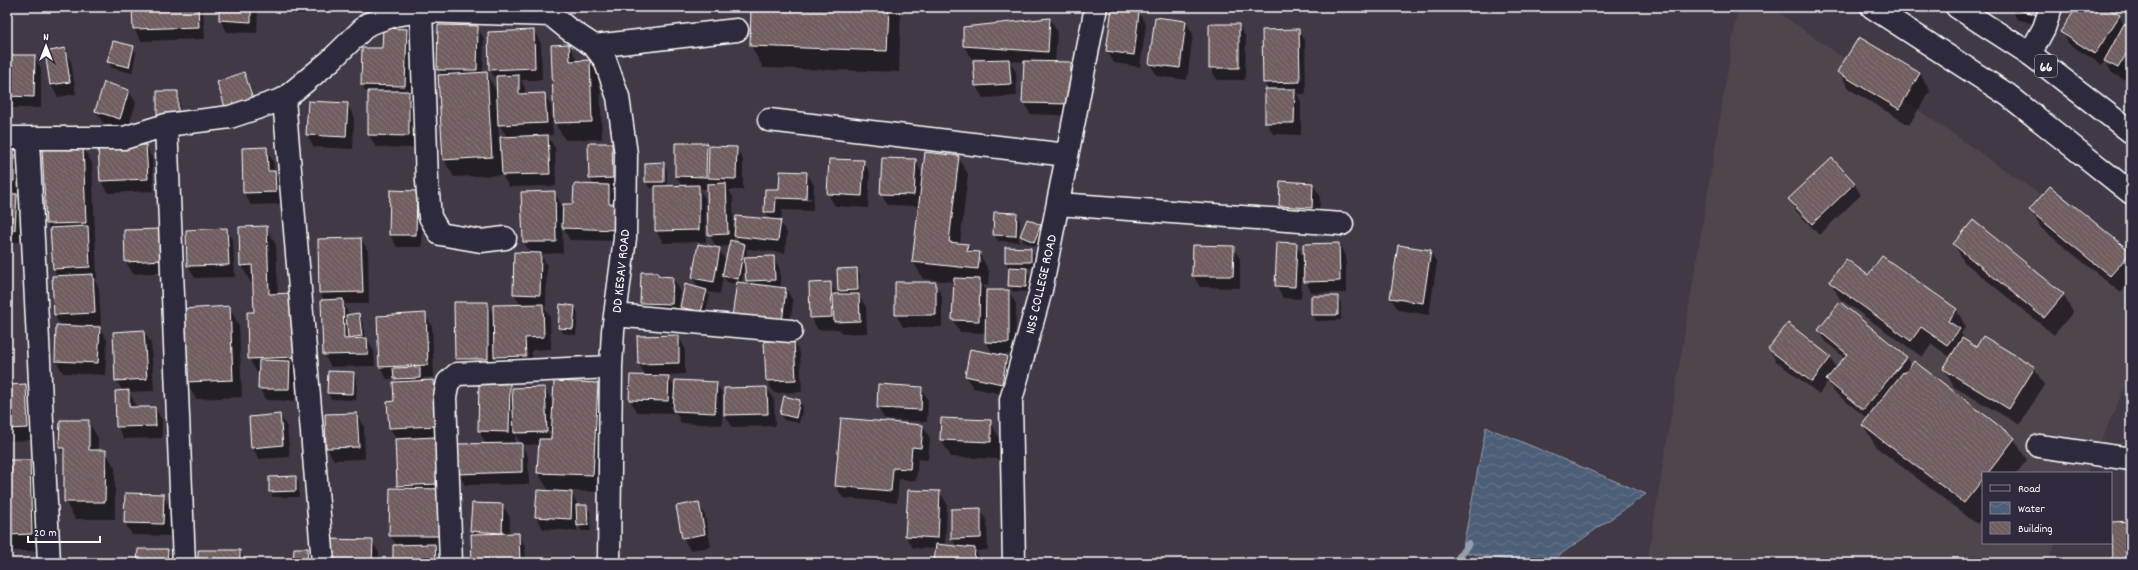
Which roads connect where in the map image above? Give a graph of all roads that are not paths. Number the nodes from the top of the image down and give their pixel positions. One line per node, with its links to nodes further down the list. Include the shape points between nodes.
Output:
1 (1096, 7): 15 (street, NSS COLLEGE ROAD)
2 (1872, 7): 16 (street, via 2008,95)
3 (1957, 7): 9 (street, 66)
4 (2051, 7): 9 (street, via 2044,28)
5 (421, 11): 6 (street); 10 (street, via 395,15 368,24 330,61); 19 (street, via 430,217 440,234 481,241)
6 (550, 11): 8 (street, DD KESAV ROAD, via 566,28)
7 (737, 30): 8 (street)
8 (594, 46): 20 (street, DD KESAV ROAD, via 605,60 618,97 626,154 625,238)
9 (2030, 54): 13 (street, 66)
10 (284, 99): 12 (street, via 230,117); 27 (street)
11 (769, 120): 15 (street)
12 (166, 125): 14 (street, via 124,138); 26 (street)
13 (2131, 132)
14 (18, 139): 25 (street)
15 (1067, 155): 17 (street, NSS COLLEGE ROAD)
16 (2131, 193)
17 (1058, 204): 18 (street); 30 (street, NSS COLLEGE ROAD, via 1041,290 1011,400)
18 (1342, 224)
19 (506, 238)
20 (615, 315): 21 (street); 22 (street, DD KESAV ROAD)
21 (791, 330)
22 (611, 367): 28 (street, via 457,374 448,382 445,397); 29 (street, DD KESAV ROAD)
23 (2039, 446): 24 (street)
24 (2131, 459)
25 (49, 563)
26 (184, 563)
27 (322, 563)
28 (451, 563)
29 (610, 563)
30 (1014, 563)

